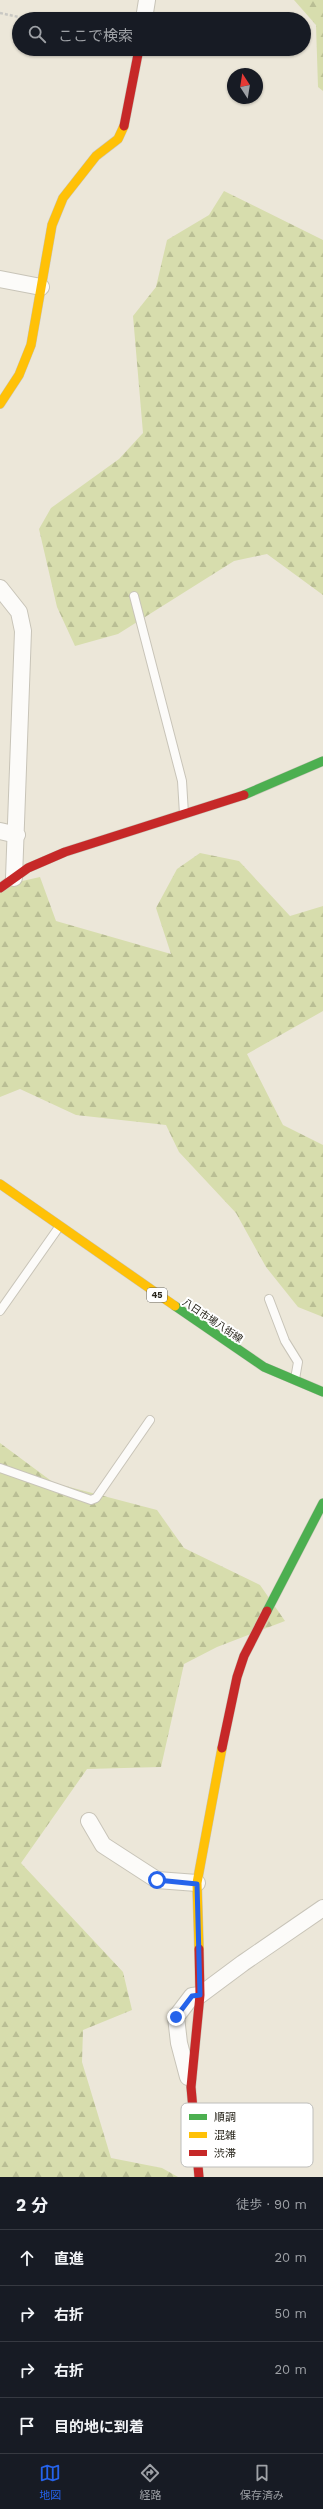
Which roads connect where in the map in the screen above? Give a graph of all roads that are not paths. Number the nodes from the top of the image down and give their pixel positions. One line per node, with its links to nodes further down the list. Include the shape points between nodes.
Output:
1 (147, 0): 2 (street)
2 (145, 12)
3 (138, 56): 5 (street, via 127,121 118,139 96,156 63,198 52,225)
4 (0, 279): 5 (street)
5 (41, 287): 6 (street, via 31,345 19,375)
6 (0, 404)
7 (0, 588): 12 (street, via 19,612 23,631)
8 (134, 596): 10 (lane, via 182,781)
9 (323, 761): 10 (street, via 234,799)
10 (184, 815): 13 (street, via 65,852 28,868)
11 (0, 831): 12 (street)
12 (17, 835): 13 (street)
13 (14, 878): 14 (street)
14 (0, 888)
15 (0, 1184): 16 (street, 八日市場八街線 / 45)
16 (60, 1226): 18 (lane); 19 (street, 八日市場八街線 / 45, via 236,1350 264,1367)
17 (269, 1299): 19 (lane, via 285,1341 298,1362)
18 (0, 1311)
19 (295, 1379): 20 (street, 八日市場八街線 / 45)
20 (323, 1392)
21 (150, 1420): 22 (lane, via 96,1498 91,1500)
22 (0, 1468)
23 (323, 1503): 25 (street, via 248,1649 237,1677 211,1798)
24 (88, 1822): 25 (street, via 103,1845 157,1880)
25 (197, 1884): 27 (street)
26 (323, 1908): 27 (street)
27 (200, 1995): 28 (street); 28 (street, via 192,1996 176,2017 179,2042)
28 (191, 2087): 29 (street)
29 (192, 2103)
30 (198, 2167): 31 (street)
31 (199, 2177)

